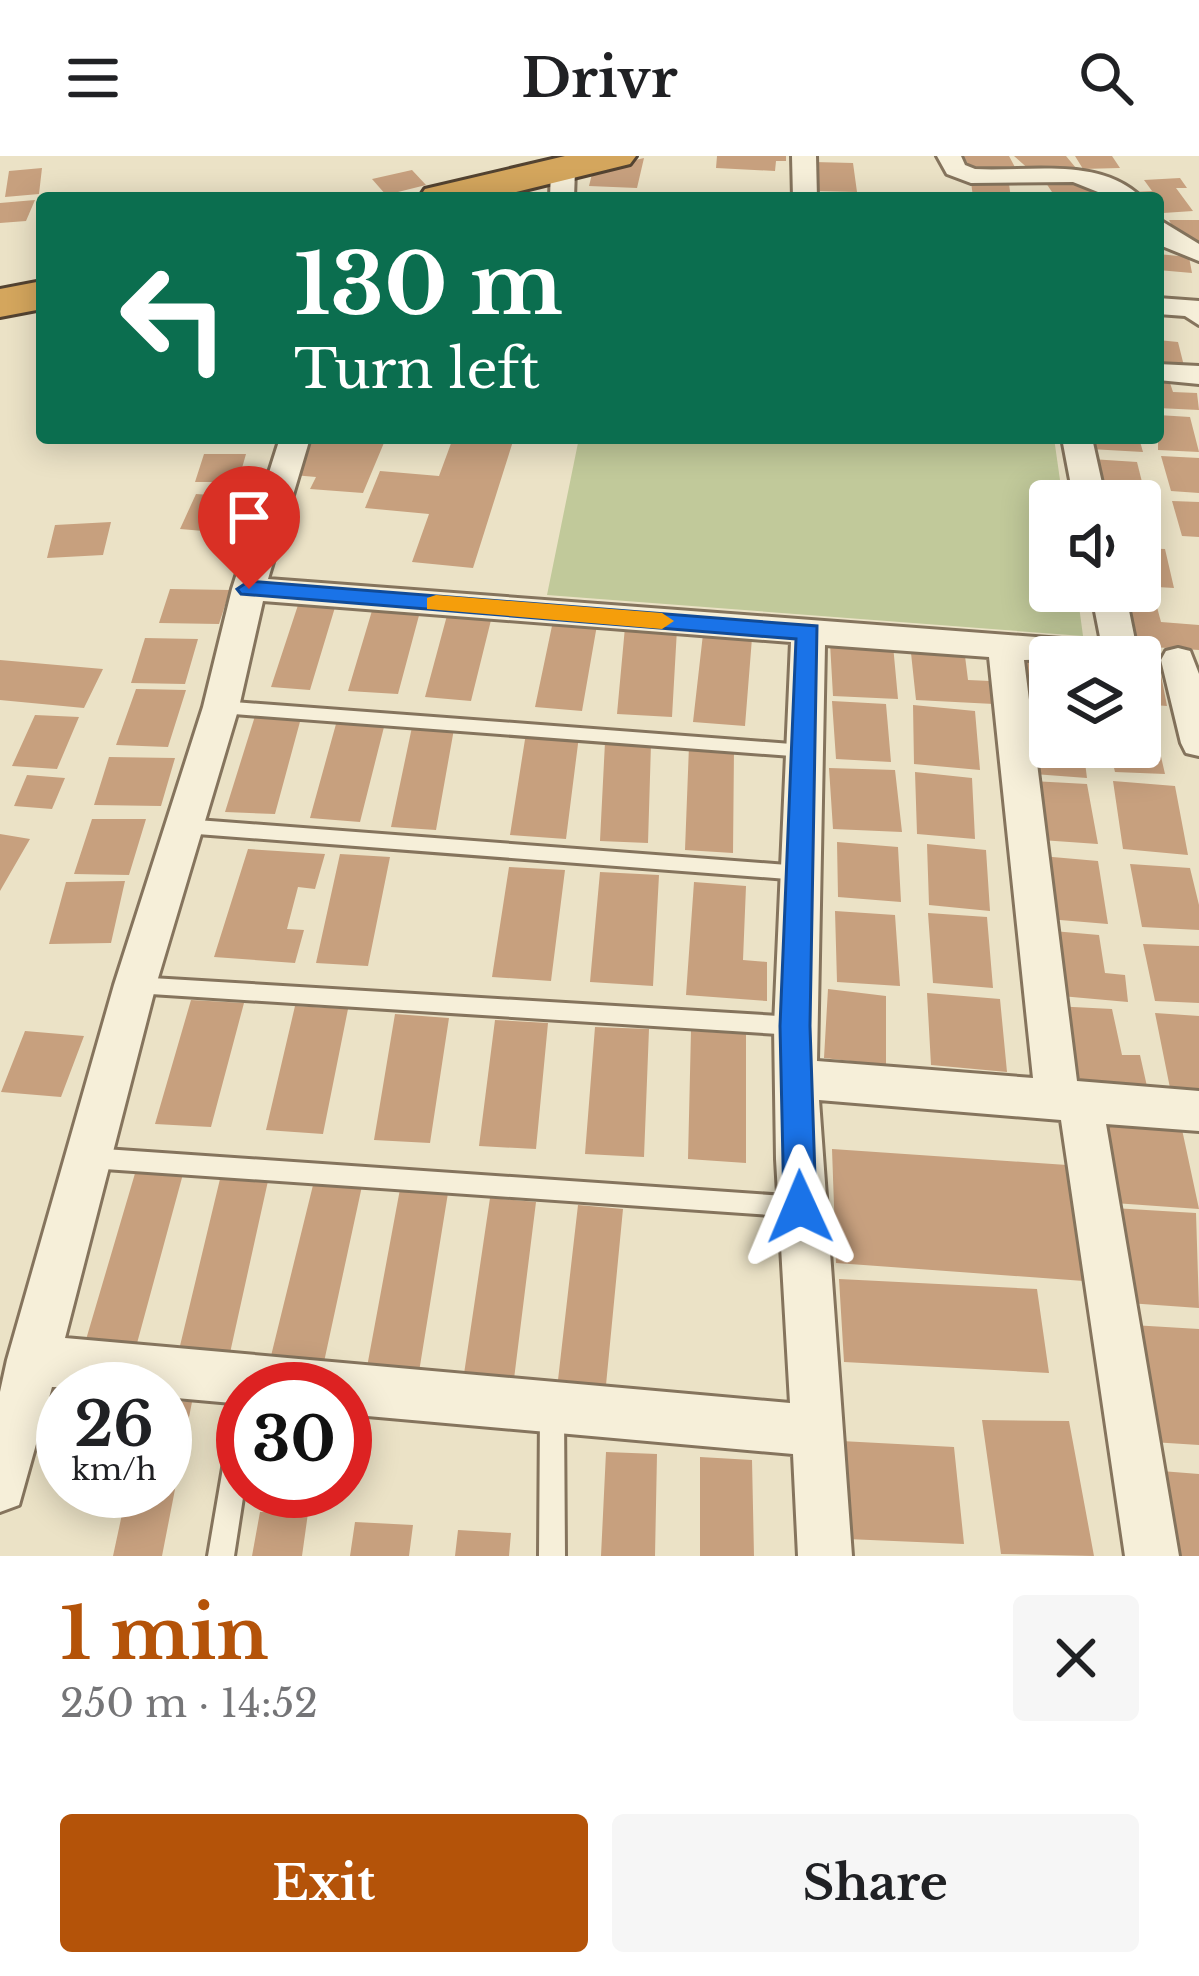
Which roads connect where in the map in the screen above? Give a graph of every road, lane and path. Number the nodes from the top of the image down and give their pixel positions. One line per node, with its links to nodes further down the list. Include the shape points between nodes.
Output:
1 (616, 156): 4 (highway)
2 (804, 156): 6 (street)
3 (949, 156): 7 (street, via 971,176 1086,173)
4 (562, 183): 5 (highway)
5 (489, 192)
6 (805, 192)
7 (1123, 192)
8 (1164, 238): 9 (street)
9 (1199, 253)
10 (36, 296): 11 (highway)
11 (0, 303)
12 (1164, 307): 13 (street, via 1197,309)
13 (1199, 317)
14 (1164, 372): 15 (street)
15 (1199, 375)
16 (293, 444): 19 (street)
17 (1078, 444): 18 (street)
18 (1086, 480)
19 (249, 589): 20 (street); 24 (street)
20 (808, 632): 21 (street); 26 (street)
21 (1005, 646): 22 (street); 32 (street)
22 (1029, 648)
23 (1189, 661): 25 (street)
24 (220, 707): 26 (lane); 27 (street)
25 (1199, 743)
26 (805, 751): 28 (street)
27 (184, 826): 28 (lane); 29 (street)
28 (800, 873): 30 (street)
29 (135, 985): 30 (lane); 34 (street)
30 (795, 1026): 31 (street)
31 (797, 1078): 32 (street); 35 (street)
32 (1068, 1100): 33 (street); 46 (street)
33 (1199, 1111)
34 (90, 1158): 35 (lane); 36 (street)
35 (800, 1207): 40 (street)
36 (32, 1360): 37 (street); 41 (street)
37 (216, 1392)
38 (372, 1402): 39 (street)
39 (552, 1408): 40 (street); 44 (lane)
40 (820, 1431): 45 (street)
41 (0, 1486)
42 (227, 1518): 43 (lane)
43 (221, 1556)
44 (552, 1556)
45 (825, 1556)
46 (1152, 1556)

